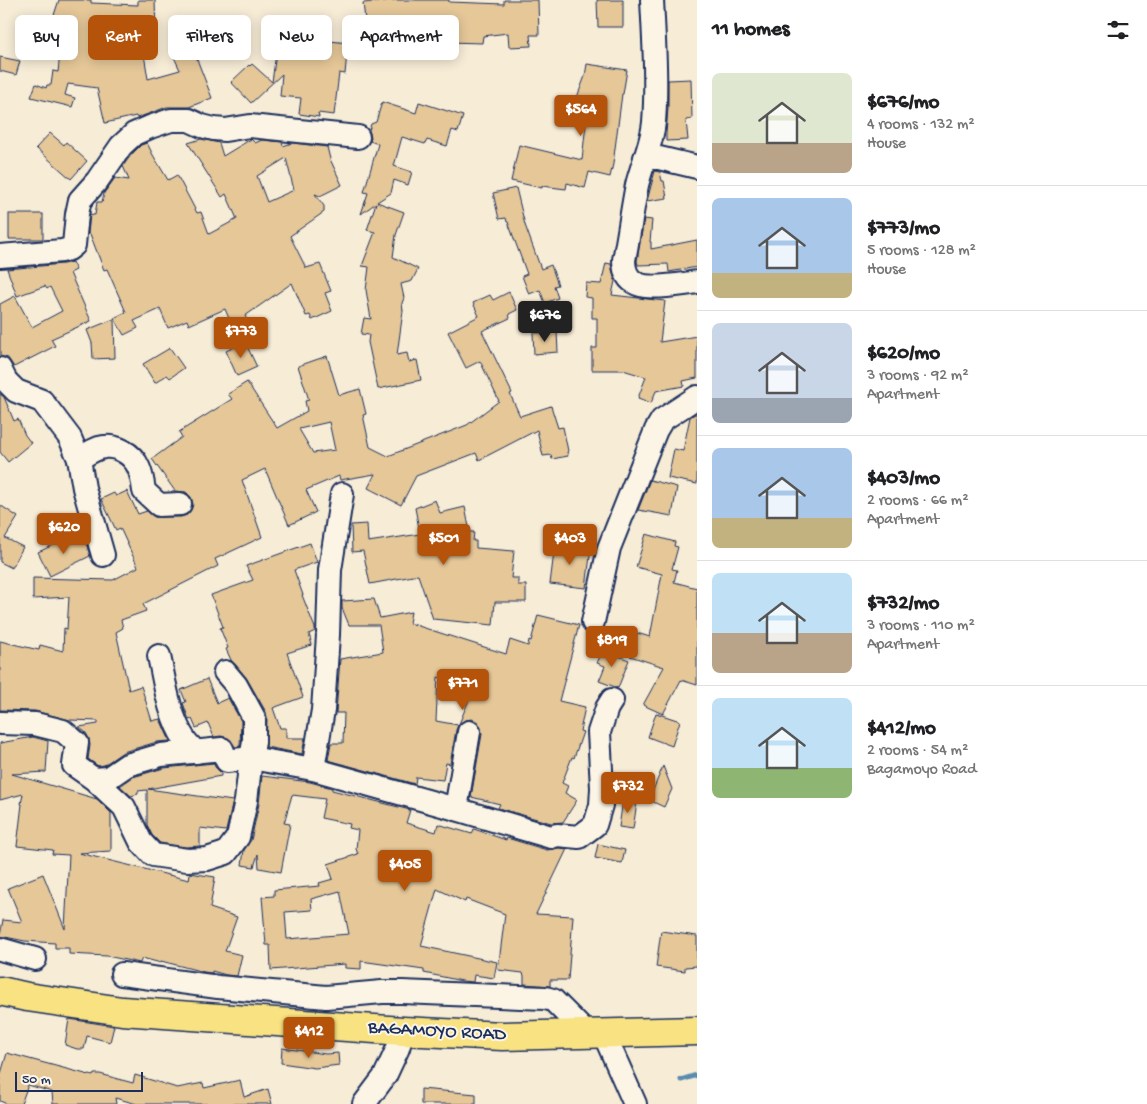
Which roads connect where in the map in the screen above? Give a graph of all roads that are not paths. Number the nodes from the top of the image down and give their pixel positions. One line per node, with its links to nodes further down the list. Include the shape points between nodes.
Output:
1 (652, 0): 3 (street, via 655,103)
2 (358, 137): 5 (street, via 250,126 214,130 189,120 171,120 134,134 121,146 80,200 74,245 70,249)
3 (646, 158): 4 (street); 6 (street, via 638,183 624,260 626,274 630,280 649,287)
4 (697, 167)
5 (0, 256)
6 (697, 282)
7 (0, 369): 9 (street, via 16,390 42,402 70,438)
8 (697, 397): 13 (street, via 662,420 656,430 608,548)
9 (79, 459): 11 (street, via 106,446 118,448 131,455 142,477 144,492 159,504); 12 (street)
10 (342, 494): 21 (street, via 330,570 322,710)
11 (180, 504)
12 (103, 555)
13 (593, 622)
14 (159, 656): 19 (street, via 175,720 185,740)
15 (225, 672): 20 (street, via 254,718)
16 (612, 700): 23 (street, via 600,732 601,805 595,824 579,837 551,837)
17 (0, 723): 22 (street, via 34,724 63,731 77,743 74,765)
18 (469, 732): 23 (street)
19 (196, 752): 20 (street, via 222,749 227,762); 22 (street, via 161,755 127,765 108,778)
20 (250, 758): 21 (street); 22 (street, via 246,801 238,837 226,853 206,859 153,855 141,842 124,807)
21 (314, 769): 23 (street)
22 (94, 779)
23 (456, 808)
24 (0, 949): 25 (street)
25 (35, 959)
26 (122, 974): 28 (street, via 218,987)
27 (0, 991): 29 (highway, BAGAMOYO ROAD, via 122,1011)
28 (326, 996): 29 (street); 32 (street, via 392,992 545,998 553,1000)
29 (327, 1026): 30 (highway, BAGAMOYO ROAD)
30 (403, 1031): 32 (highway, BAGAMOYO ROAD, via 502,1036); 33 (street, via 385,1076)
31 (697, 1031): 32 (highway, BAGAMOYO ROAD)
32 (596, 1034): 34 (street)
33 (364, 1104)
34 (635, 1104)

